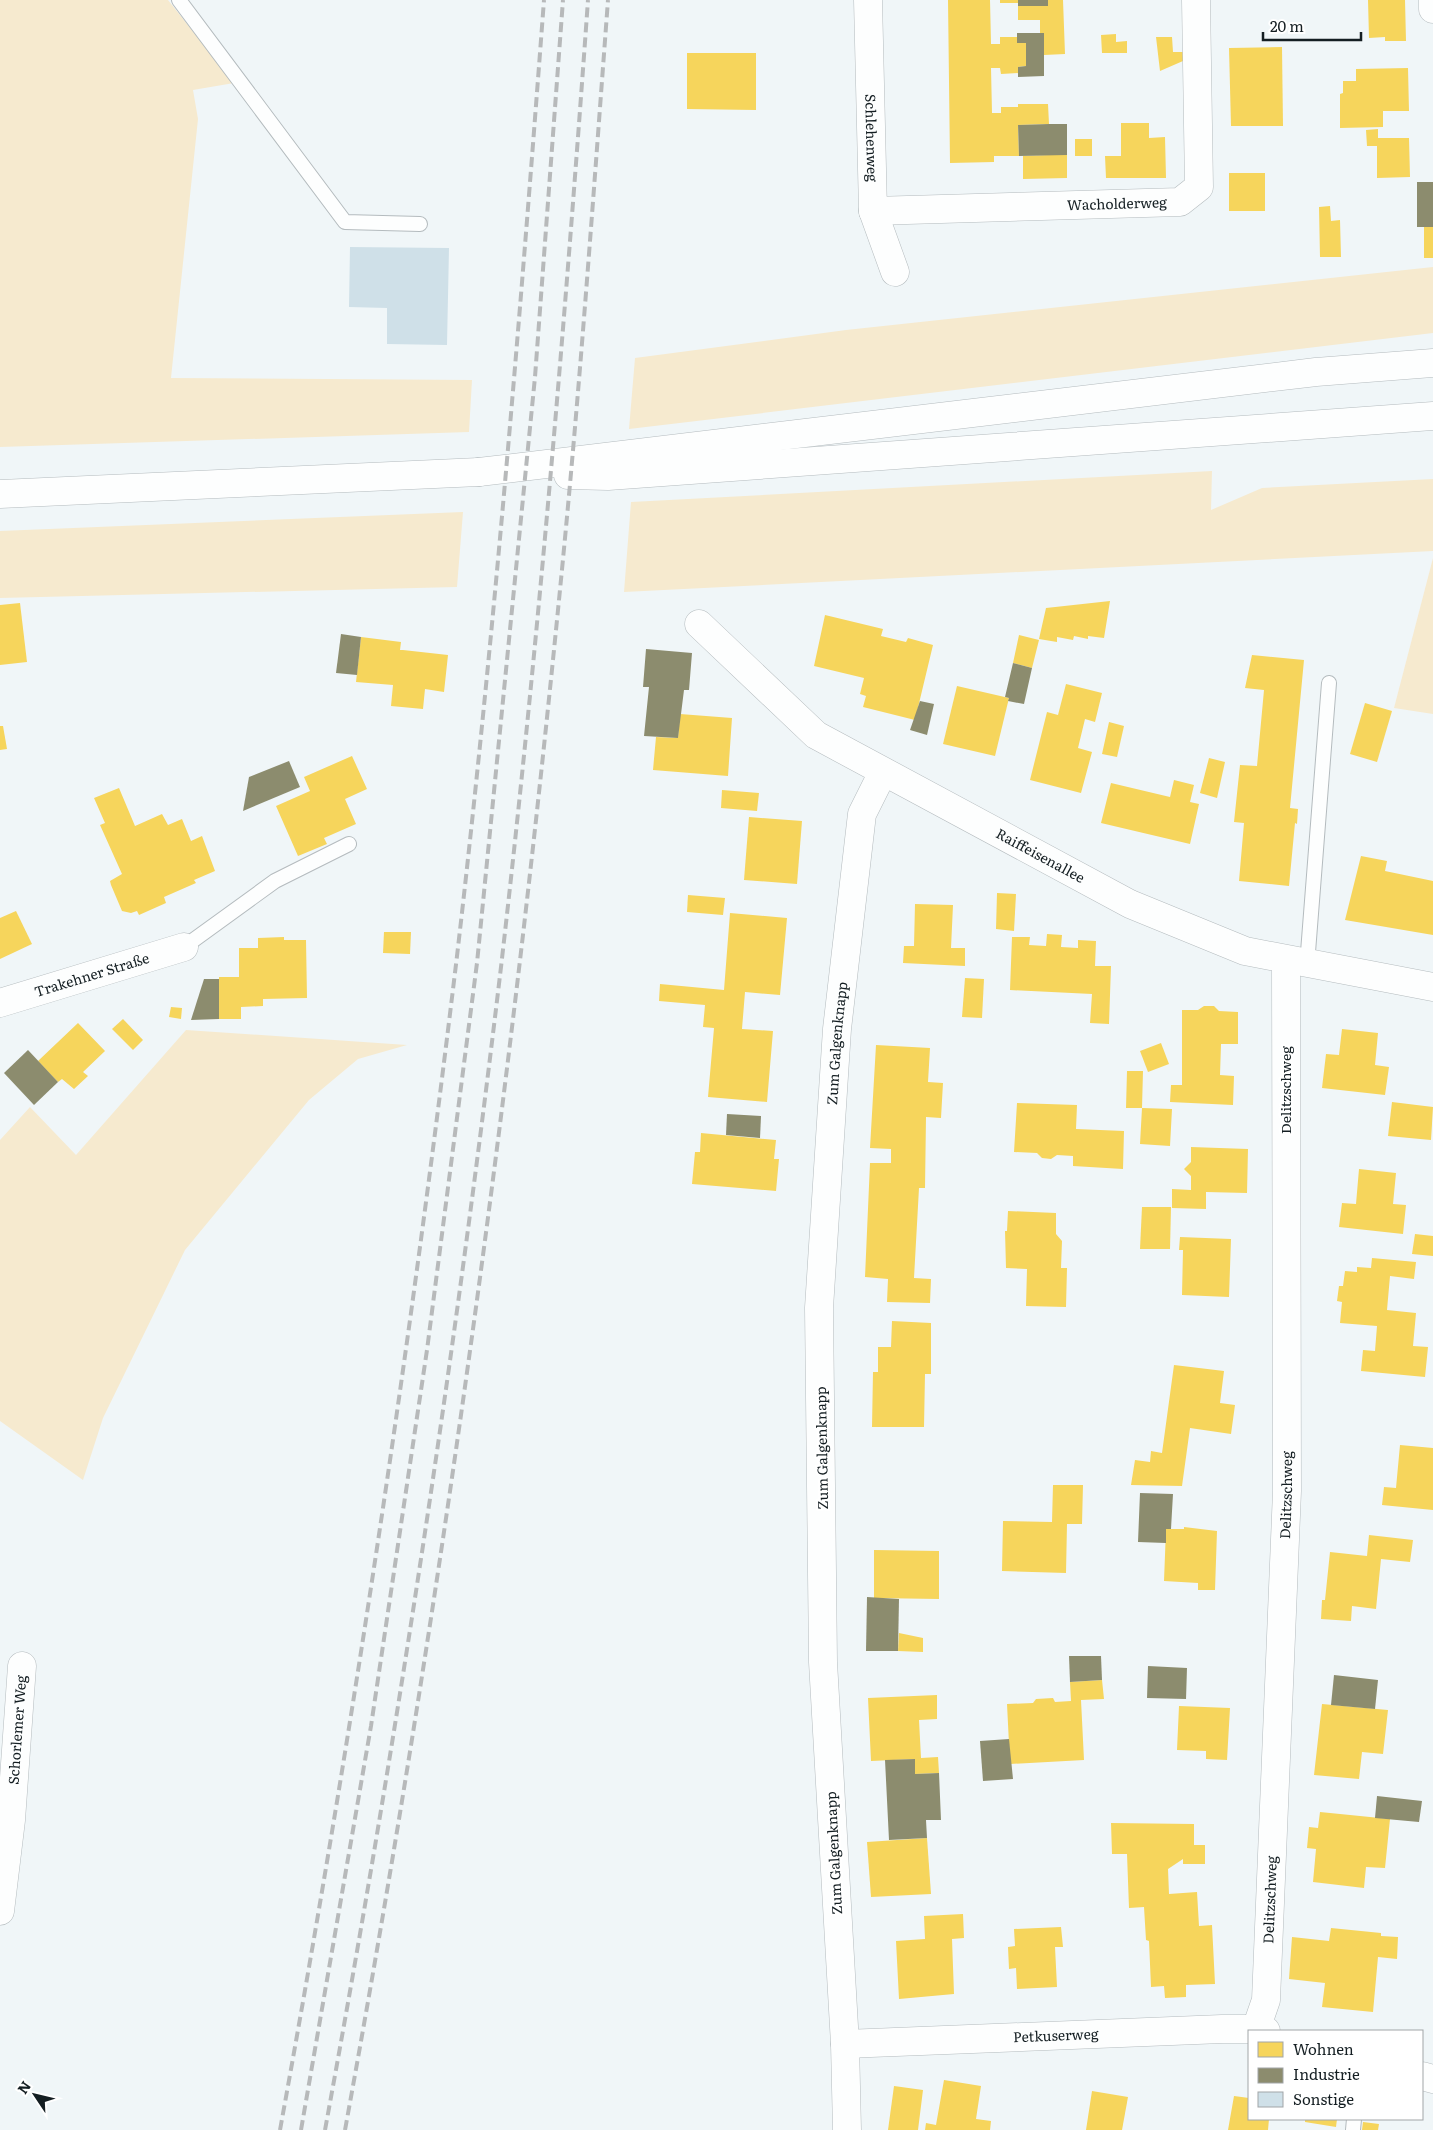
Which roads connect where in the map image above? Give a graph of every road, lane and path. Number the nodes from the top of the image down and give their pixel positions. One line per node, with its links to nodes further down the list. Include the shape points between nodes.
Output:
1 (179, 0): 7 (lane, via 345,222)
2 (868, 0): 6 (main road, Schlehenweg)
3 (1196, 0): 6 (main road, Wacholderweg, via 1199,187 1180,202)
4 (1433, 0): 5 (main road)
5 (1433, 9)
6 (873, 211): 8 (main road, Schlehenweg)
7 (420, 224)
8 (895, 272)
9 (1433, 363): 11 (main road, via 1316,372)
10 (1433, 416): 11 (main road, via 608,476)
11 (479, 472): 12 (main road)
12 (0, 494)
13 (699, 624): 15 (main road, Raiffeisenallee, via 816,735)
14 (1329, 683): 18 (lane)
15 (883, 772): 18 (main road, Raiffeisenallee, via 1130,904 1245,951); 25 (main road, Zum Galgenknapp, via 862,814 838,1019 820,1308 823,1662)
16 (349, 844): 17 (lane, via 275,881)
17 (184, 947): 20 (main road, Trakehner Straße)
18 (1297, 962): 19 (main road, Raiffeisenallee); 24 (main road, Delitzschweg, via 1287,1491 1266,2000)
19 (1433, 988)
20 (0, 1003)
21 (22, 1666): 22 (main road, Schorlemer Weg, via 11,1820)
22 (0, 1911)
23 (1248, 2030): 25 (main road, Petkuserweg)
24 (1261, 2030)
25 (845, 2044): 26 (main road, Zum Galgenknapp)
26 (847, 2130)

